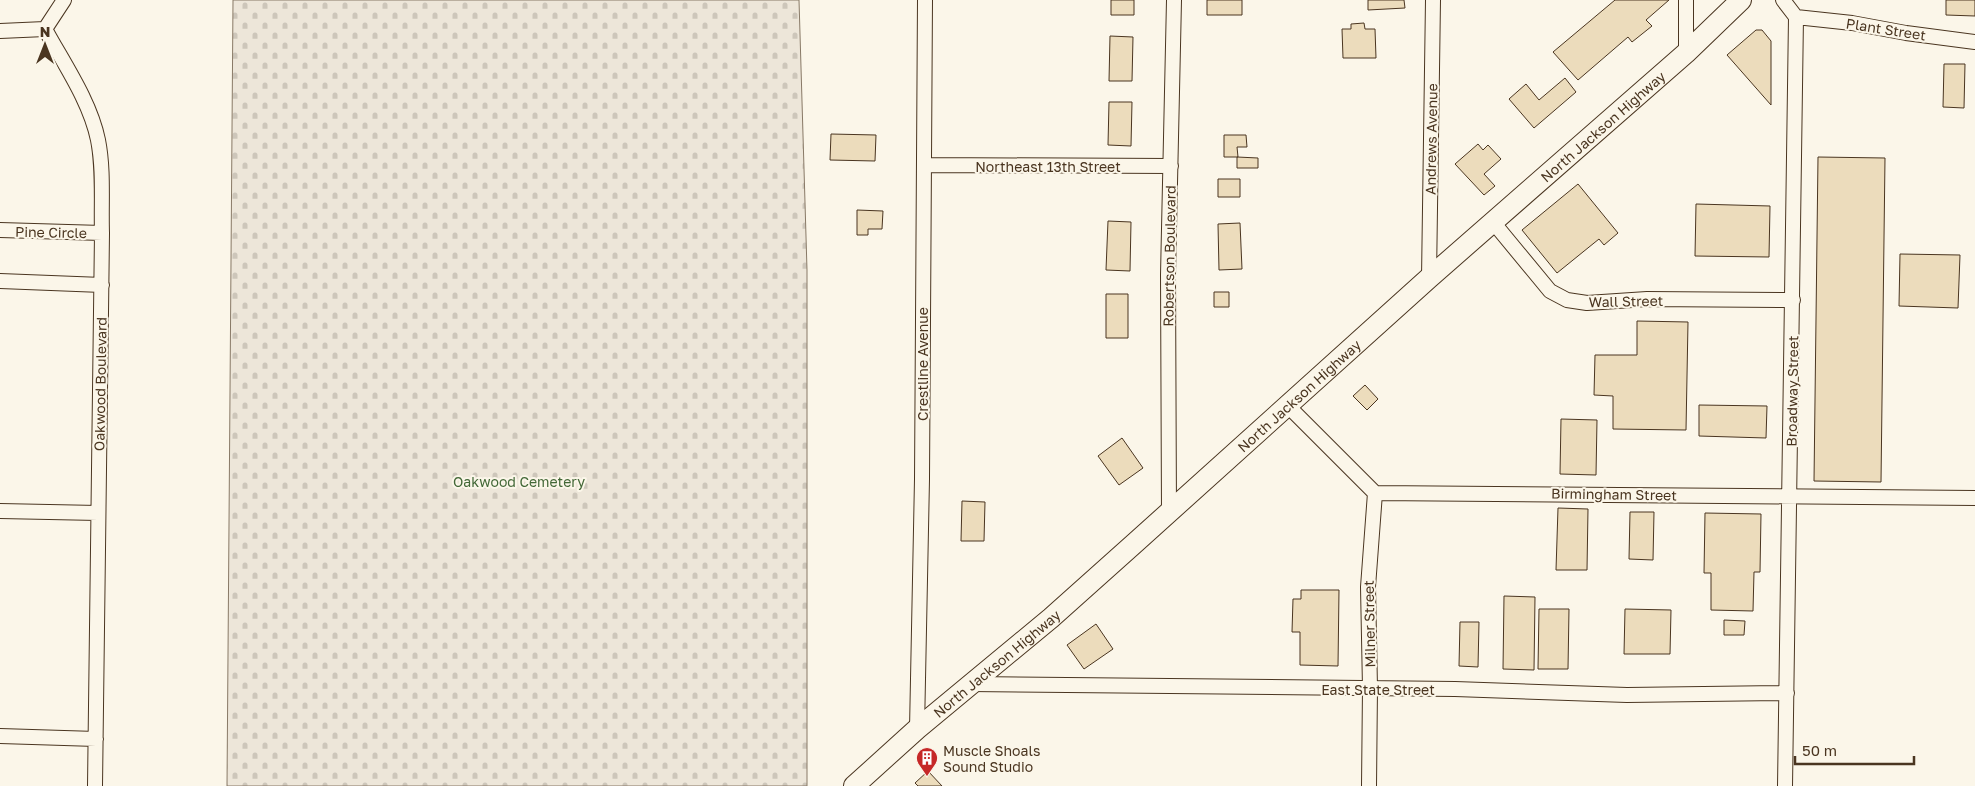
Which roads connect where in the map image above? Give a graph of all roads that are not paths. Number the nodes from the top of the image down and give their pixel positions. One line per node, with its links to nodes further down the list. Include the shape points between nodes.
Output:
1 (64, 0): 9 (street)
2 (924, 0): 13 (street, Crestline Avenue)
3 (1174, 0): 14 (street, Robertson Boulevard)
4 (1433, 0): 18 (street, Andrews Avenue)
5 (1686, 0): 12 (street)
6 (1741, 0): 12 (main road, North Jackson Highway)
7 (1783, 0): 8 (street)
8 (1796, 17): 11 (street, Plant Street); 21 (street, Broadway Street)
9 (45, 29): 10 (street); 17 (street, Oakwood Boulevard, via 85,103 98,140)
10 (0, 31)
11 (1975, 42)
12 (1686, 53): 15 (main road, North Jackson Highway)
13 (924, 165): 14 (street, Northeast 13th Street); 32 (street, Crestline Avenue)
14 (1171, 166): 27 (street, Robertson Boulevard)
15 (1493, 222): 18 (main road, North Jackson Highway); 21 (street, Wall Street, via 1550,291 1567,300 1587,303)
16 (0, 230): 17 (street, Pine Circle)
17 (102, 233): 20 (street, Oakwood Boulevard)
18 (1429, 278): 22 (main road, North Jackson Highway)
19 (0, 281): 20 (street)
20 (102, 285): 28 (street, Oakwood Boulevard)
21 (1793, 300): 24 (street, Broadway Street)
22 (1289, 406): 23 (street); 27 (main road, North Jackson Highway)
23 (1375, 493): 24 (street, Birmingham Street); 30 (street, Milner Street, via 1368,587)
24 (1790, 497): 25 (street, Birmingham Street); 31 (street, Broadway Street)
25 (1975, 498)
26 (0, 511): 28 (street)
27 (1169, 512): 29 (main road, North Jackson Highway)
28 (98, 513): 34 (street, Oakwood Boulevard)
29 (970, 684): 30 (street, East State Street); 32 (main road, North Jackson Highway)
30 (1370, 688): 31 (street, East State Street, via 1627,695); 37 (street, Milner Street)
31 (1787, 693): 38 (street, Broadway Street)
32 (917, 728): 36 (main road, North Jackson Highway)
33 (0, 736): 34 (street)
34 (96, 739): 35 (street, Oakwood Boulevard)
35 (95, 786)
36 (854, 786)
37 (1369, 786)
38 (1785, 786)

